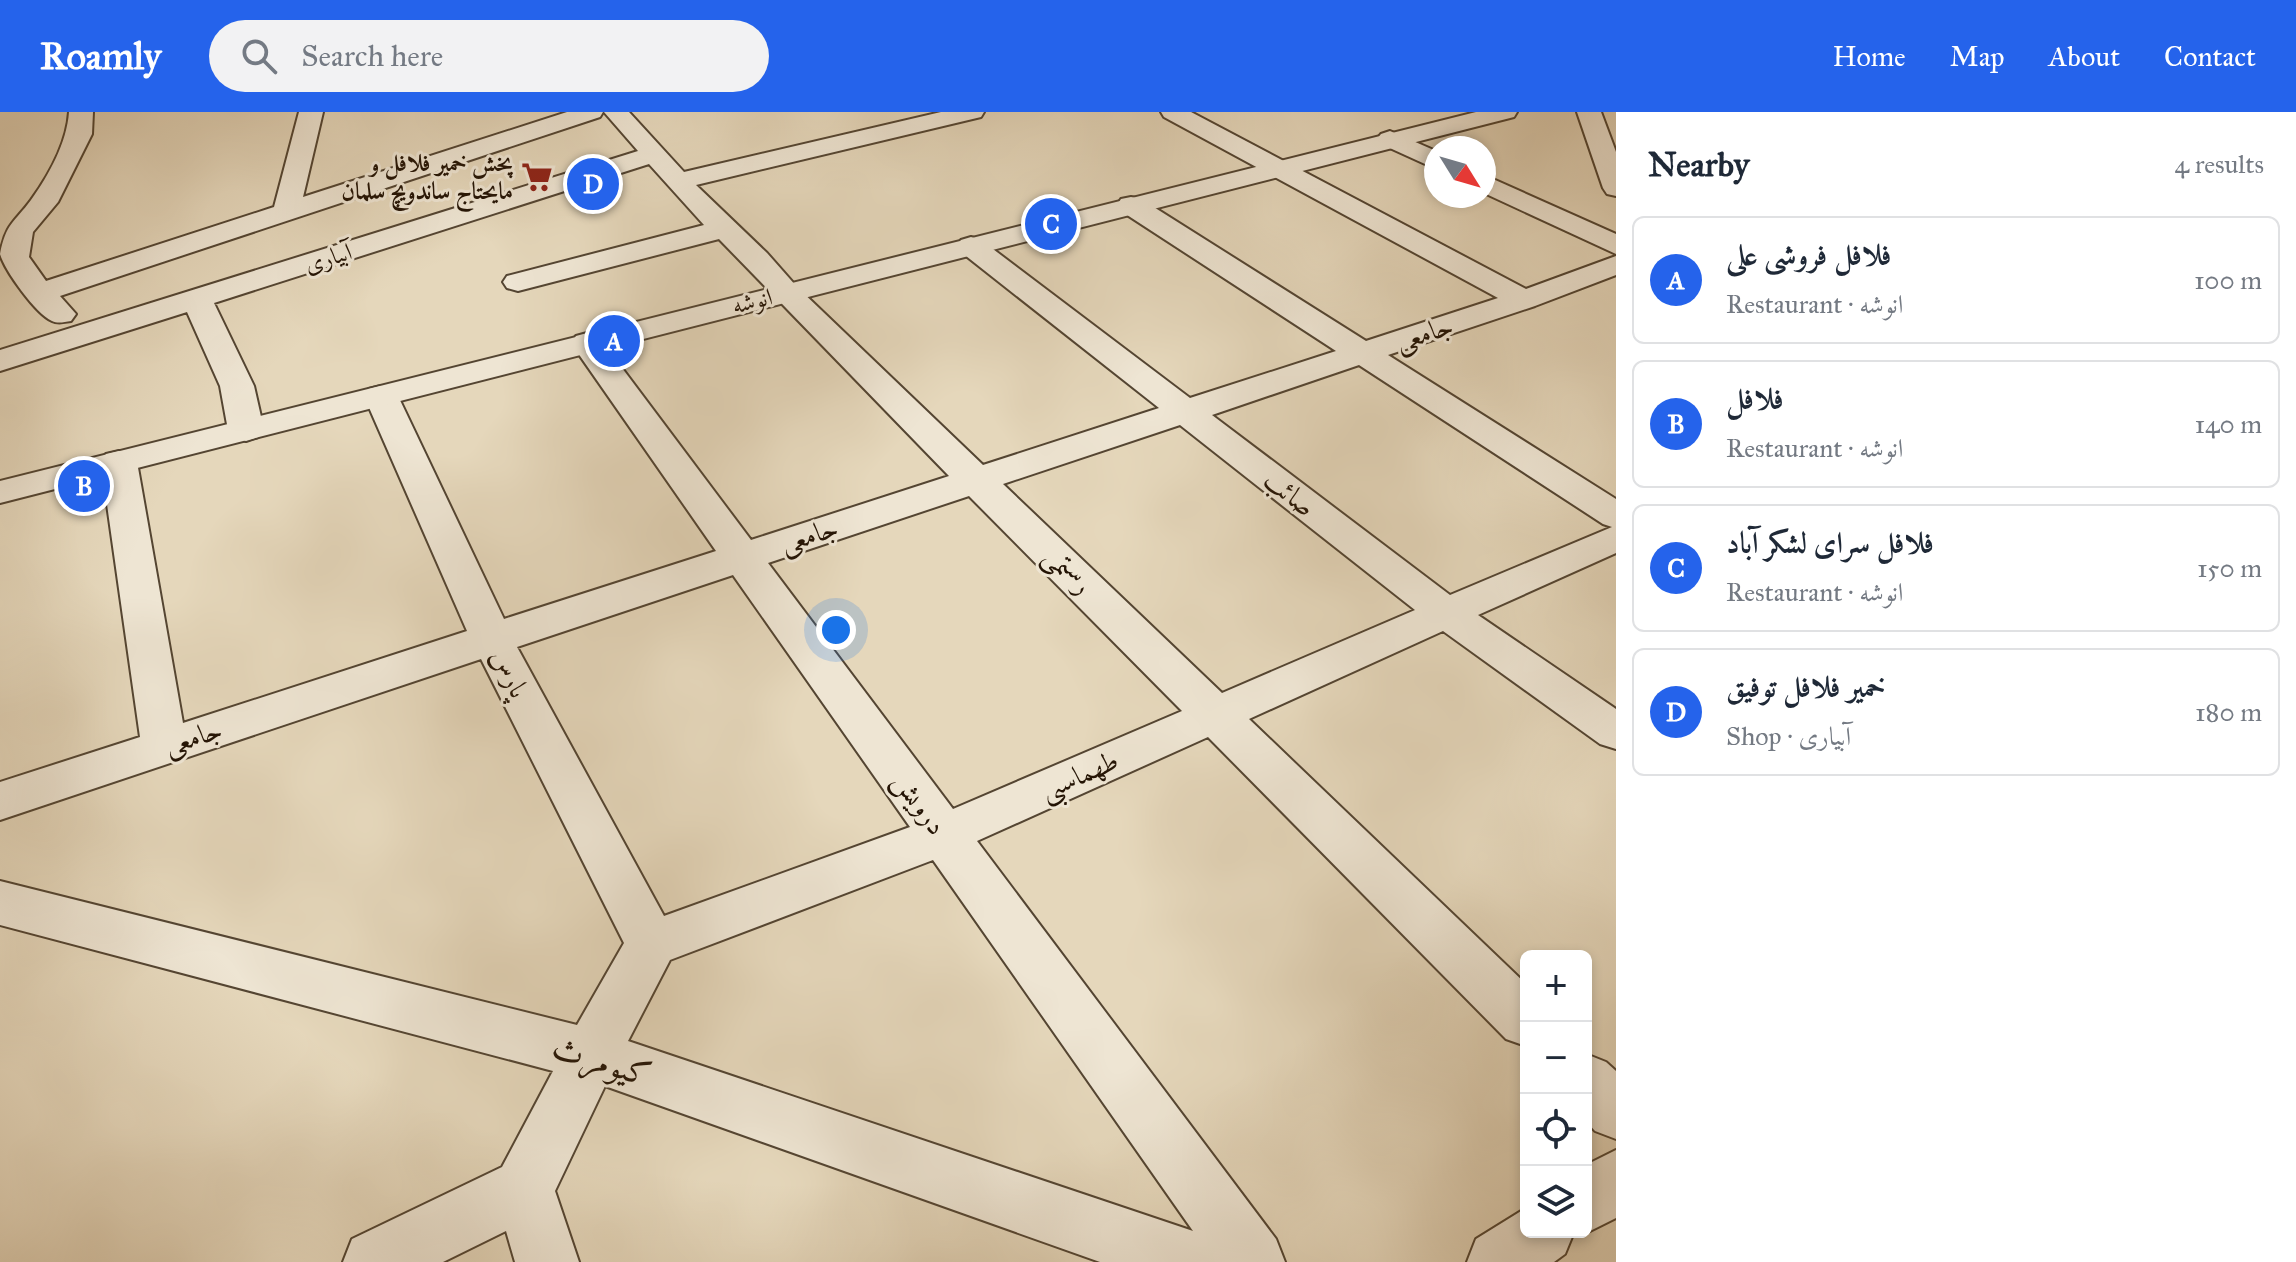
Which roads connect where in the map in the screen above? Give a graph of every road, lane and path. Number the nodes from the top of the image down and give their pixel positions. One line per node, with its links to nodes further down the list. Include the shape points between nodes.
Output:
1 (81, 112): 18 (street, via 80,134 64,169)
2 (311, 112): 17 (street)
3 (591, 112): 17 (street)
4 (616, 112): 10 (street, رستمی)
5 (972, 112): 13 (street)
6 (1173, 112): 12 (street)
7 (1505, 112): 9 (street, انوشه)
8 (1589, 112): 14 (street)
9 (1390, 139): 11 (street); 12 (street, انوشه)
10 (655, 154): 13 (street, رستمی); 27 (street, آبیاری)
11 (1424, 155)
12 (1276, 168): 16 (street, انوشه); 28 (street)
13 (680, 181): 20 (street, رستمی)
14 (1616, 188)
15 (1496, 189): 21 (street)
16 (1131, 205): 22 (street, انوشه); 31 (street)
17 (286, 212): 25 (street)
18 (31, 217): 19 (street); 25 (street, via 19,231 14,257)
19 (0, 223)
20 (724, 229): 24 (street); 26 (street, رستمی)
21 (1616, 245)
22 (971, 246): 26 (street, انوشه); 34 (street, صائب)
23 (1616, 265): 28 (street, جامعی)
24 (518, 282)
25 (39, 293): 29 (street)
26 (786, 293): 30 (street, انوشه); 37 (street, رستمی)
27 (197, 299): 29 (street, آبیاری); 35 (street, via 237,386)
28 (1524, 300): 31 (street, جامعی)
29 (81, 336): 32 (street, آبیاری)
30 (587, 343): 33 (street, انوشه); 41 (street, درویش)
31 (1360, 354): 34 (street, جامعی); 39 (street)
32 (0, 361)
33 (381, 396): 35 (street, انوشه); 43 (street, پارس)
34 (1184, 411): 37 (street, جامعی); 42 (street, صائب)
35 (246, 430): 36 (street, انوشه)
36 (119, 462): 38 (street, انوشه); 46 (street)
37 (976, 480): 41 (street, جامعی); 44 (street, رستمی)
38 (0, 492)
39 (1616, 516)
40 (1616, 538): 42 (street, طهماسبی)
41 (742, 557): 43 (street, جامعی); 48 (street, درویش)
42 (1446, 613): 44 (street, طهماسبی); 45 (street, صائب)
43 (492, 639): 46 (street, جامعی); 50 (street, پارس)
44 (1216, 714): 48 (street, طهماسبی); 51 (street, رستمی)
45 (1616, 732)
46 (164, 747): 47 (street, جامعی)
47 (0, 801)
48 (943, 835): 50 (street, طهماسبی); 62 (street, درویش)
49 (0, 903): 52 (street, کیومرث)
50 (651, 944): 52 (street)
51 (1520, 1015)
52 (591, 1055): 56 (street); 61 (street, کیومرث)
53 (1592, 1087): 54 (street)
54 (1616, 1111)
55 (1616, 1181): 57 (street)
56 (524, 1189): 59 (street); 60 (street)
57 (1592, 1198)
58 (1534, 1238): 63 (street)
59 (375, 1262)
60 (547, 1262)
61 (1190, 1262)
62 (1253, 1262)
63 (1499, 1262)

